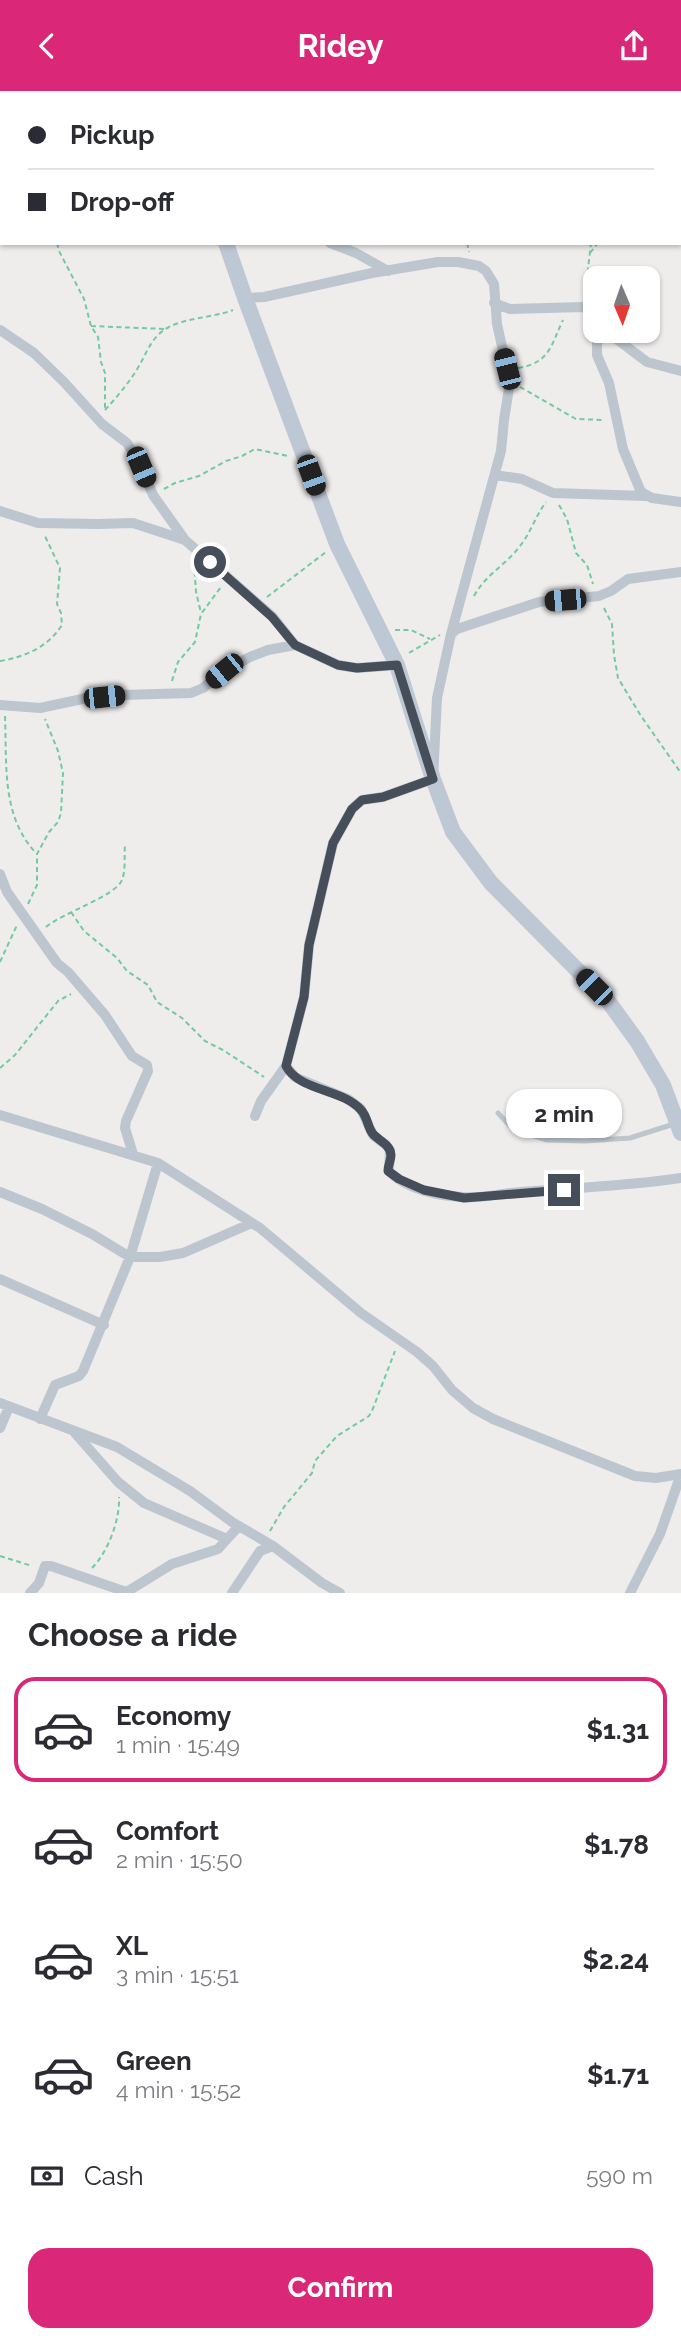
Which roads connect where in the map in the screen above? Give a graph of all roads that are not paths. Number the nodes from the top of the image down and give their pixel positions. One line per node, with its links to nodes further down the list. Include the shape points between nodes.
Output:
1 (227, 245): 4 (street)
2 (335, 245): 3 (street)
3 (388, 271): 4 (street); 5 (street, via 472,263 492,277)
4 (246, 302): 19 (street, via 337,544)
5 (494, 303): 6 (street, via 510,309); 11 (street, via 510,382)
6 (583, 307)
7 (0, 330): 15 (street, via 34,353 127,443 153,495)
8 (597, 343): 12 (street, via 623,449 640,492)
9 (622, 343): 10 (street, via 647,362)
10 (681, 371)
11 (495, 475): 12 (street, via 522,479 553,494); 17 (street)
12 (646, 496): 13 (street)
13 (681, 502)
14 (0, 511): 15 (street, via 38,523 133,523)
15 (185, 540): 18 (street, via 272,617)
16 (681, 572): 17 (street, via 628,579 599,596 528,605)
17 (451, 634): 21 (street, via 437,698)
18 (295, 645): 19 (street, via 338,665 357,668); 20 (street, via 250,657 191,693 87,698 40,708)
19 (394, 661): 21 (street)
20 (2, 705)
21 (433, 779): 23 (street, via 362,800 339,830 309,945 307,981); 27 (street, via 453,832 491,883 608,1001 637,1041 663,1085)
22 (0, 874): 28 (street, via 7,892 57,964 105,1015 132,1056 148,1067 126,1121)
23 (286, 1066): 26 (street); 30 (street, via 295,1077 361,1109 373,1135 390,1150 388,1171 424,1190 464,1198)
24 (498, 1114): 27 (lane, via 513,1129 547,1140 630,1138)
25 (0, 1115): 28 (street)
26 (256, 1116)
27 (679, 1128)
28 (133, 1154): 29 (street)
29 (158, 1163): 32 (street); 33 (street)
30 (681, 1178)
31 (0, 1192): 33 (street, via 92,1234)
32 (252, 1223): 33 (street, via 183,1253); 40 (street, via 433,1366 473,1408 635,1476)
33 (130, 1257): 35 (street)
34 (0, 1279): 35 (street)
35 (104, 1325): 37 (street, via 83,1371 55,1385)
36 (4, 1405): 37 (street); 38 (street)
37 (40, 1419): 39 (street)
38 (0, 1428)
39 (73, 1431): 41 (street, via 117,1447); 42 (street, via 118,1482 144,1503)
40 (681, 1474): 48 (street, via 660,1534)
41 (239, 1526): 42 (street); 43 (street)
42 (227, 1539): 45 (street, via 218,1549 172,1565)
43 (269, 1543): 46 (street); 47 (street)
44 (30, 1593): 45 (street, via 45,1566 51,1566)
45 (127, 1593)
46 (232, 1593)
47 (340, 1593)
48 (630, 1593)

